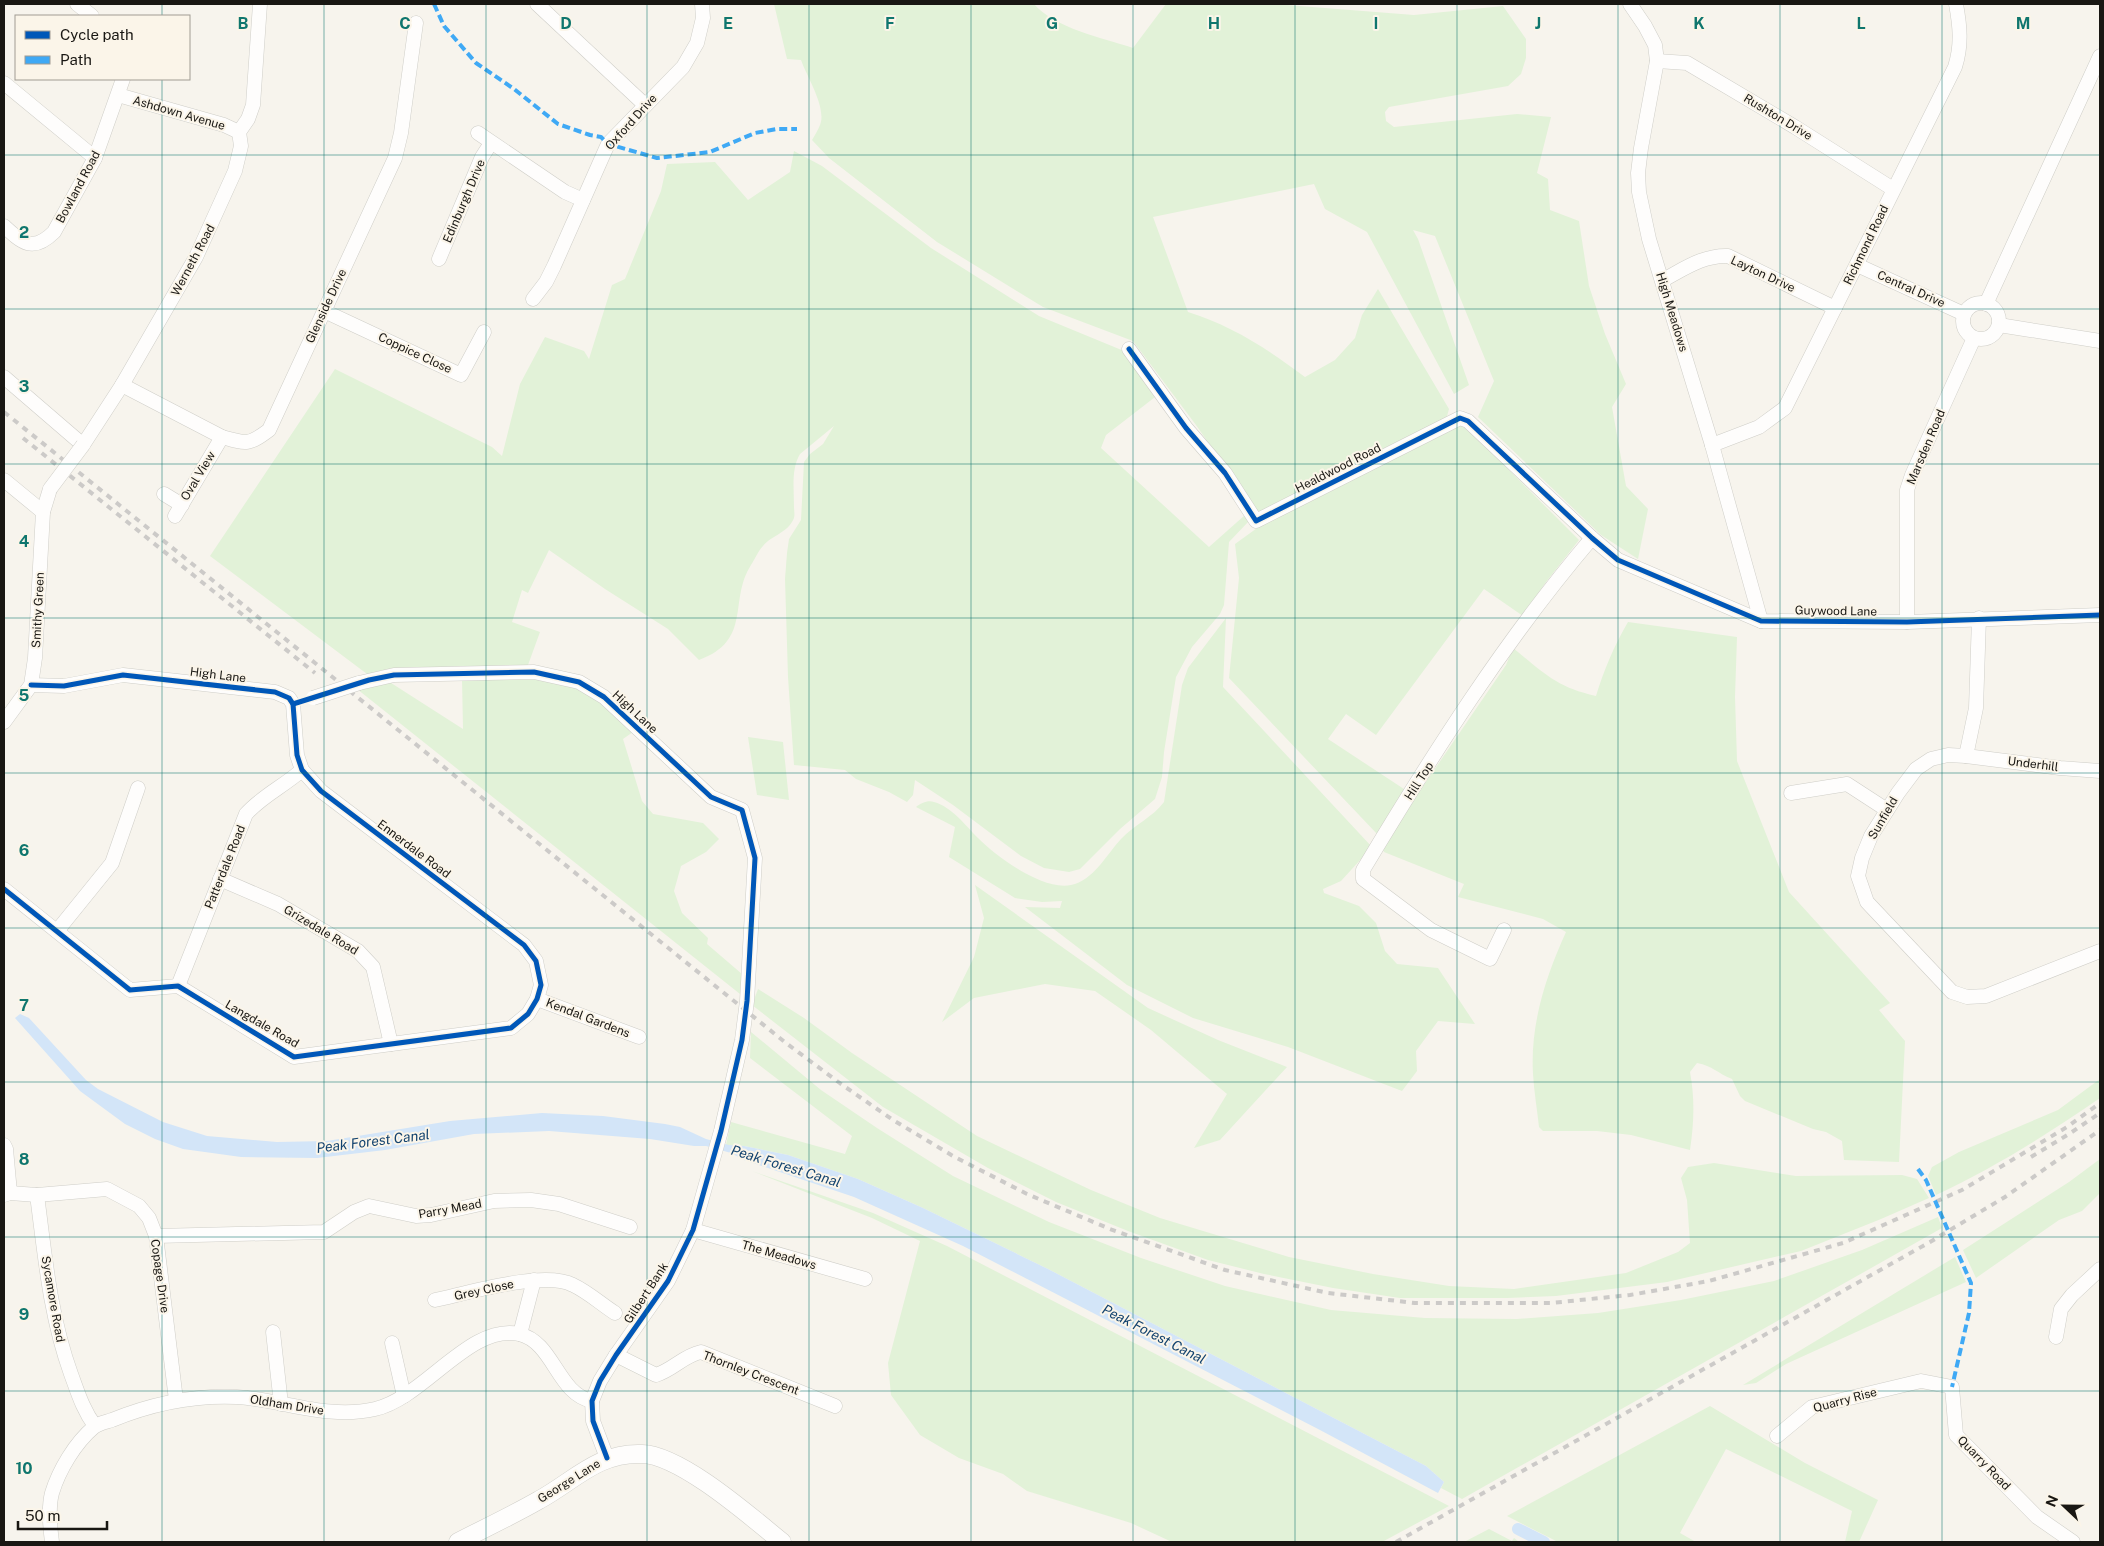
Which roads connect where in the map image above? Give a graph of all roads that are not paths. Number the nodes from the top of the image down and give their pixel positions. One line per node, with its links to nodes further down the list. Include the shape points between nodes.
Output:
1 (77, 4): 7 (street)
2 (260, 4): 15 (street, Werneth Road, via 253,105)
3 (538, 4): 14 (street)
4 (702, 4): 14 (street, Oxford Drive, via 703,18 697,43 683,67)
5 (1630, 4): 10 (street, High Meadows, via 1655,44)
6 (1956, 4): 19 (street, Richmond Road, via 1960,52 1955,67)
7 (93, 12)
8 (416, 23): 28 (street, Glenside Drive, via 395,158)
9 (2100, 56): 26 (street)
10 (1657, 61): 19 (street, Rushton Drive, via 1687,63 1795,126); 24 (street, High Meadows, via 1638,173 1649,239)
11 (123, 80): 13 (street, Bowland Road)
12 (4, 83): 18 (street)
13 (118, 95): 15 (street, Ashdown Avenue); 18 (street, Bowland Road)
14 (645, 104): 20 (street, Oxford Drive, via 608,144)
15 (239, 132): 36 (street, Werneth Road, via 239,158 217,214 196,257)
16 (478, 133): 17 (street, Edinburgh Drive)
17 (492, 143): 20 (street, Edinburgh Drive, via 565,192); 22 (street, Edinburgh Drive, via 482,157)
18 (95, 158): 21 (street, Bowland Road, via 54,232 46,240 34,245 21,242)
19 (1893, 190): 23 (street, Richmond Road)
20 (583, 200): 25 (street, Oxford Drive, via 546,282)
21 (4, 226)
22 (439, 259)
23 (1857, 265): 27 (street, Richmond Road); 29 (street, Central Drive)
24 (1663, 280): 27 (street, Layton Drive, via 1701,260 1728,256); 39 (street, High Meadows)
25 (533, 299)
26 (1986, 304): 29 (street, via 1973,305); 30 (street, via 1996,312)
27 (1835, 308): 39 (street, Richmond Road, via 1785,408 1759,427)
28 (324, 311): 31 (street, Coppice Close, via 462,375); 37 (street, Glenside Drive, via 270,430 252,442)
29 (1964, 314): 32 (street, via 1964,328)
30 (1999, 325): 32 (street, via 1989,337); 33 (street)
31 (484, 332)
32 (1974, 338): 48 (street, Marsden Road, via 1907,490)
33 (2100, 341)
34 (1129, 349): 44 (street, Healdwood Road, via 1186,428 1225,473 1256,521 1460,418 1468,421)
35 (4, 377): 38 (street)
36 (122, 385): 37 (street, Glenside Drive); 38 (street, Werneth Road)
37 (222, 437): 42 (street, Oval View, via 178,510)
38 (83, 445): 41 (street, Werneth Road, bridge)
39 (1712, 445): 47 (street, High Meadows)
40 (4, 480): 43 (street)
41 (50, 489): 43 (street, Smithy Green)
42 (164, 494)
43 (43, 512): 49 (street, Smithy Green)
44 (1592, 538): 47 (street, Guywood Lane, via 1618,560); 60 (street, Hill Top, via 1521,628 1363,870 1363,879 1431,930 1490,959)
45 (2100, 615): 46 (street, Guywood Lane)
46 (1979, 618): 48 (street, Guywood Lane); 52 (street, via 1976,708)
47 (1761, 620): 48 (street, Guywood Lane)
48 (1907, 622)
49 (31, 685): 50 (street, High Lane, via 64,686 123,674 275,692 289,698); 51 (street, Smithy Green)
50 (293, 704): 53 (street, Ennerdale Road, via 297,755); 67 (street, High Lane, bridge, via 394,675 534,672 579,682 604,697 711,797 742,810 755,858 747,1001 742,1040)
51 (5, 717)
52 (1966, 756): 54 (street, Underhill); 57 (street, Sunfield, via 1948,755 1931,759 1916,769)
53 (302, 770): 58 (street, Patterdale Road, via 246,814); 64 (street, Ennerdale Road, via 321,791 524,945 536,961 541,985)
54 (2100, 771)
55 (138, 788): 61 (street, via 112,863)
56 (1791, 794): 57 (street, via 1847,784)
57 (1887, 810): 62 (street, Sunfield, via 1871,836 1858,876 1867,902 1952,992 1967,997 1986,996)
58 (220, 879): 63 (street, Patterdale Road); 66 (street, Grizedale Road, via 278,904 358,951 373,967)
59 (4, 889): 61 (street)
60 (1504, 930)
61 (57, 931): 63 (street, via 130,990)
62 (2100, 951)
63 (178, 986): 66 (street, Langdale Road, via 294,1057)
64 (537, 999): 65 (street, Kendal Gardens); 66 (street, Langdale Road, via 528,1014 511,1028)
65 (639, 1037)
66 (391, 1044)
67 (721, 1131): 72 (street, Gilbert Bank)
68 (4, 1145): 69 (street)
69 (7, 1194): 70 (street, Copage Drive)
70 (37, 1195): 73 (street, Copage Drive, via 107,1189 140,1206); 90 (street, Sycamore Road, via 49,1296 61,1347 84,1411)
71 (630, 1227): 73 (street, Parry Mead, via 559,1204 531,1200 494,1201 416,1216 369,1206 324,1232)
72 (693, 1230): 75 (street, The Meadows); 83 (street, Gilbert Bank, via 668,1281)
73 (156, 1236): 86 (street, Copage Drive)
74 (2100, 1269): 81 (street, via 2061,1309)
75 (865, 1279)
76 (534, 1280): 77 (street, Grey Close); 78 (street, Grey Close, via 572,1284); 80 (street, Grey Close)
77 (434, 1300)
78 (615, 1313)
79 (273, 1332): 88 (street)
80 (520, 1334): 85 (street, Oldham Drive, via 500,1333 480,1339); 87 (street, via 538,1344 570,1388 584,1400)
81 (2056, 1337)
82 (392, 1343): 85 (street)
83 (616, 1356): 87 (street, Gilbert Bank, via 600,1381); 89 (street, Thornley Crescent, via 656,1375 669,1371 690,1354 701,1352)
84 (1921, 1381): 91 (street, Quarry Rise, via 1812,1407); 96 (street, Quarry Road, via 1952,1387 1956,1435 2037,1517)
85 (404, 1396): 88 (street, Oldham Drive, via 377,1409 346,1413 313,1411)
86 (176, 1400): 88 (street, Oldham Drive, via 237,1397); 90 (street, Oldham Drive, via 136,1410)
87 (592, 1402): 92 (street, Gilbert Bank, via 593,1421)
88 (281, 1404)
89 (835, 1406)
90 (95, 1426): 93 (street, Oldham Drive, via 75,1447 52,1494)
91 (1777, 1436)
92 (607, 1458): 94 (main road, George Lane, via 541,1499); 95 (main road, George Lane, via 642,1454 672,1462 718,1491)
93 (52, 1542)
94 (458, 1542)
95 (782, 1542)
96 (2073, 1542)

